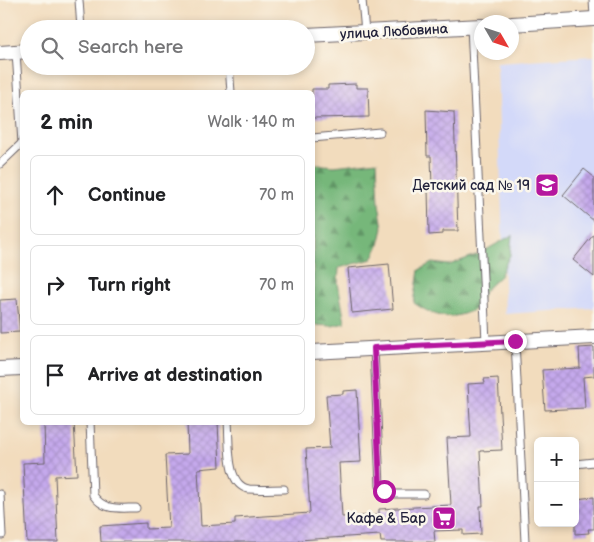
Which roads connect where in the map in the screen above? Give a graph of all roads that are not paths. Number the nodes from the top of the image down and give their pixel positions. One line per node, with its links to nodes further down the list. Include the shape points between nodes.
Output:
1 (79, 0): 5 (lane)
2 (362, 0): 8 (lane)
3 (593, 0): 4 (lane)
4 (594, 18): 6 (street)
5 (80, 20)
6 (519, 23)
7 (474, 26): 8 (street, улица Любовина)
8 (365, 32): 9 (street, улица Любовина)
9 (315, 35)
10 (20, 51): 11 (street)
11 (0, 52)
12 (477, 60): 23 (lane)
13 (22, 75): 15 (lane)
14 (230, 75): 16 (lane)
15 (22, 90)
16 (231, 90)
17 (380, 132): 18 (lane)
18 (315, 138)
19 (20, 145): 20 (lane)
20 (1, 161)
21 (594, 337): 22 (street)
22 (515, 341): 23 (street); 37 (lane)
23 (486, 342): 24 (street)
24 (374, 348): 25 (street); 34 (lane, via 380,486 389,494)
25 (315, 352)
26 (20, 368): 27 (street)
27 (0, 369)
28 (90, 425): 35 (lane, via 93,495 106,508)
29 (228, 425): 32 (lane, via 232,474 238,484 247,489)
30 (594, 462): 31 (lane)
31 (579, 464)
32 (284, 489)
33 (0, 494): 36 (lane)
34 (424, 494)
35 (136, 508)
36 (2, 535)
37 (525, 542)

